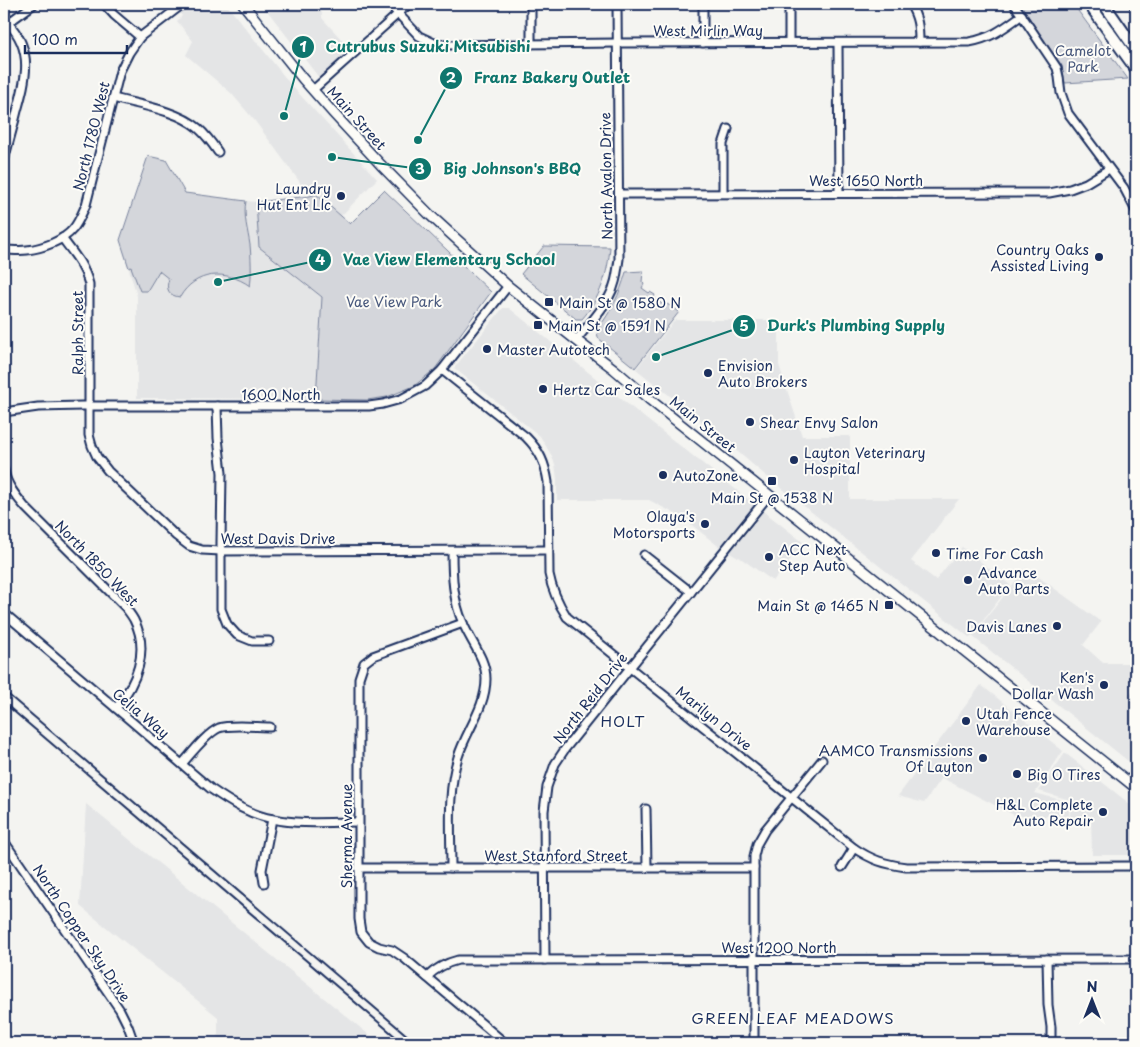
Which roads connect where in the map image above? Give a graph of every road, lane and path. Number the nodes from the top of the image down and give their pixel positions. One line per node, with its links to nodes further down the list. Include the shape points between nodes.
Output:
1 (34, 4): 17 (street)
2 (104, 4): 18 (street)
3 (183, 4): 18 (street)
4 (243, 4): 27 (main road, Main Street)
5 (389, 4): 15 (street, West Mirlin Way)
6 (409, 4): 15 (street)
7 (531, 4): 24 (street)
8 (617, 4): 21 (street, North Avalon Drive)
9 (703, 4): 22 (street)
10 (789, 4): 19 (street)
11 (910, 4): 20 (street, via 916,14)
12 (1014, 4): 16 (street)
13 (1089, 4): 26 (highway)
14 (1104, 4): 25 (highway)
15 (398, 14): 24 (street, West Mirlin Way, via 419,36 434,43); 27 (street)
16 (1022, 14): 20 (street, West Mirlin Way, via 982,40); 32 (street, via 1057,68 1068,113)
17 (6, 24): 31 (street, via 24,49 26,67)
18 (140, 37): 28 (street, North 1780 West, via 120,71)
19 (789, 42): 22 (street, West Mirlin Way); 23 (street, West Mirlin Way)
20 (919, 42): 23 (street, West Mirlin Way)
21 (617, 43): 22 (street, West Mirlin Way); 24 (street, West Mirlin Way); 35 (street, North Avalon Drive)
22 (703, 43)
23 (838, 43): 34 (street)
24 (531, 44)
25 (1136, 50)
26 (1136, 69)
27 (313, 90): 39 (main road, Main Street, via 430,215)
28 (113, 98): 30 (street, via 187,120 209,139); 37 (street, North 1780 West, via 86,205 72,230)
29 (728, 129): 33 (street, via 723,144)
30 (218, 152)
31 (4, 161)
32 (1109, 169): 34 (street, West 1650 North, via 1086,183 1049,193); 36 (street)
33 (723, 193): 34 (street, West 1650 North); 35 (street, West 1650 North)
34 (839, 193)
35 (619, 194): 40 (street, North Avalon Drive, via 616,278 610,296)
36 (1136, 209)
37 (62, 238): 38 (street, via 42,247); 42 (street, Ralph Street, via 79,260 89,284)
38 (4, 250)
39 (508, 286): 40 (main road, Main Street); 41 (street, 1600 North)
40 (576, 340): 46 (main road, Main Street)
41 (442, 370): 43 (street, 1600 North, via 414,393 383,404); 47 (street, Marilyn Drive, via 526,437 541,456 548,482)
42 (89, 406): 43 (street, 1600 North); 44 (street, 1600 North, via 38,407); 48 (street, West Davis Drive, via 92,446 108,471 189,546)
43 (217, 406): 48 (street, via 222,473)
44 (4, 412)
45 (4, 470): 56 (street, North 1850 West, via 13,491 25,507 125,607 134,620 140,637 139,669)
46 (769, 495): 51 (street, North Reid Drive); 60 (main road, Main Street)
47 (548, 550): 49 (street, West Davis Drive); 55 (street, Marilyn Drive, via 552,588 567,617)
48 (221, 551): 49 (street, West Davis Drive); 54 (street, via 221,610 227,624 237,635 252,641)
49 (452, 551): 53 (street, via 454,585)
50 (644, 555): 51 (street)
51 (691, 592): 55 (street, North Reid Drive)
52 (4, 613): 56 (street, Celia Way)
53 (463, 623): 64 (street, Sherma Avenue, via 373,656 364,663 359,678); 72 (street, via 483,663 486,690 458,755 453,776 450,797)
54 (269, 641)
55 (630, 668): 61 (street, Marilyn Drive); 68 (street, North Reid Drive, via 555,764 547,787 544,812)
56 (116, 708): 59 (street, Celia Way)
57 (270, 727): 59 (street, via 224,726 210,734)
58 (822, 760): 61 (street)
59 (182, 764): 63 (street, Celia Way, via 231,803)
60 (1136, 788)
61 (792, 797): 66 (street, Marilyn Drive); 73 (street, via 757,844)
62 (646, 809): 69 (street)
63 (272, 819): 64 (street, Celia Way, via 297,823); 74 (street, via 262,870)
64 (358, 822): 71 (street, Sherma Avenue)
65 (4, 841): 80 (street, North Copper Sky Drive, via 120,1010)
66 (854, 848): 67 (street, Marilyn Drive, via 887,864 906,866); 70 (street)
67 (1136, 866)
68 (545, 867): 69 (street, West Stanford Street); 72 (street, West Stanford Street); 77 (street, North Reid Drive)
69 (647, 867): 73 (street, West Stanford Street)
70 (842, 867)
71 (359, 868): 72 (street, West Stanford Street); 79 (street, Sherma Avenue, via 358,919 361,932 369,942 392,950)
72 (451, 868)
73 (754, 868): 78 (street)
74 (264, 883)
75 (1136, 958): 76 (street, West 1200 North)
76 (1047, 959): 78 (street, West 1200 North); 83 (street)
77 (545, 960): 78 (street, West 1200 North); 79 (street, West 1200 North, via 458,960 446,963)
78 (754, 960): 82 (street)
79 (426, 977): 81 (street, Sherma Avenue)
80 (134, 1043)
81 (506, 1043)
82 (754, 1043)
83 (1051, 1043)

